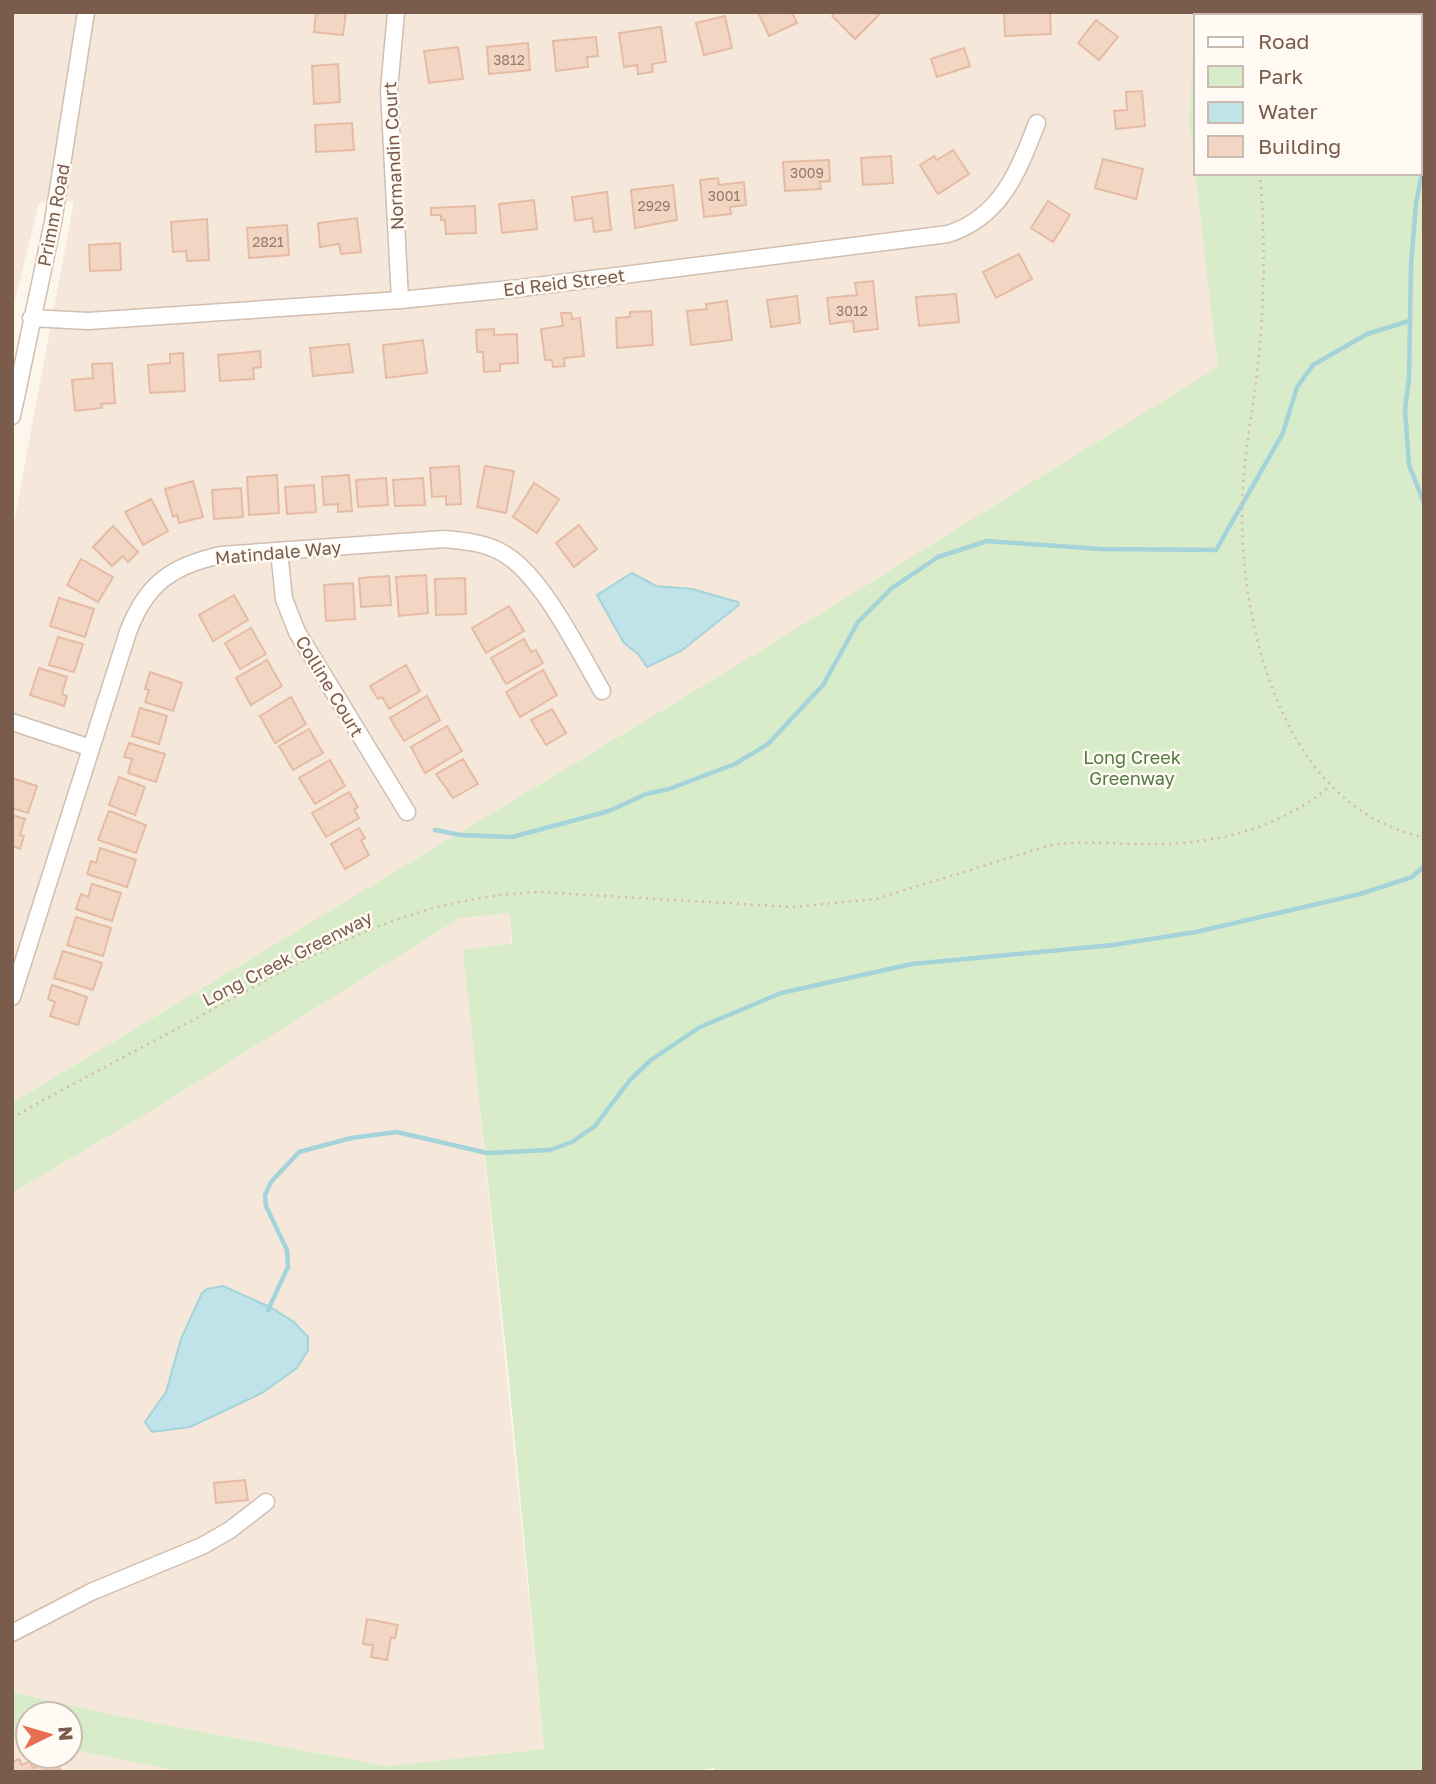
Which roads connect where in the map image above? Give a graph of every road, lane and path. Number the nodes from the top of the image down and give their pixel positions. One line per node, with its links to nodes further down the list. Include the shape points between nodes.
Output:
1 (86, 12): 6 (street, Primm Road, via 53,222)
2 (396, 12): 5 (street, Normandin Court, via 389,90)
3 (1037, 123): 5 (street, Ed Reid Street, via 1020,167 998,204 967,228 948,234)
4 (1260, 175): 12 (path, via 1265,252 1259,355 1242,484 1244,562 1262,654 1291,728)
5 (400, 300): 6 (street, Ed Reid Street, via 88,321)
6 (31, 318): 7 (street, Primm Road)
7 (12, 416)
8 (279, 551): 9 (street, Matindale Way, via 444,539 474,542 505,554 525,569 542,593); 11 (street, Matindale Way, via 195,560 152,587 128,632); 13 (street, Colline Court, via 288,615)
9 (602, 691)
10 (12, 722): 11 (street)
11 (91, 748): 15 (street, Matindale Way)
12 (1329, 787): 14 (path, via 1370,818); 16 (path, Long Creek Greenway, via 1280,820 1205,842 1051,845 876,899 792,907 540,892 450,902 352,935)
13 (407, 812)
14 (1424, 837)
15 (12, 997)
16 (12, 1118)
17 (266, 1502): 18 (street, via 230,1531 202,1546 91,1591)
18 (12, 1633)

